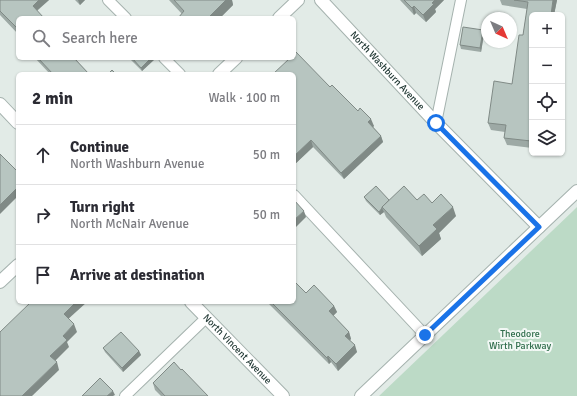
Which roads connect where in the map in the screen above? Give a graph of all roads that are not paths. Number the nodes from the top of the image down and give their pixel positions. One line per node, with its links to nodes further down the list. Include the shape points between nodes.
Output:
1 (108, 0): 5 (lane)
2 (298, 0): 6 (street)
3 (321, 0): 13 (street, North Washburn Avenue)
4 (461, 0): 13 (lane)
5 (124, 16)
6 (281, 16)
7 (166, 60): 9 (lane)
8 (234, 60): 10 (street)
9 (178, 72)
10 (222, 72)
11 (0, 104): 12 (street)
12 (16, 121)
13 (436, 123): 16 (street, North Washburn Avenue)
14 (577, 191): 16 (street)
15 (296, 197): 21 (lane)
16 (539, 227): 21 (street)
17 (16, 267): 18 (street)
18 (0, 282)
19 (193, 304): 20 (street, North Vincent Avenue)
20 (206, 318): 22 (lane); 23 (street, North Vincent Avenue)
21 (425, 335): 24 (street)
22 (124, 396)
23 (283, 396)
24 (361, 396)

